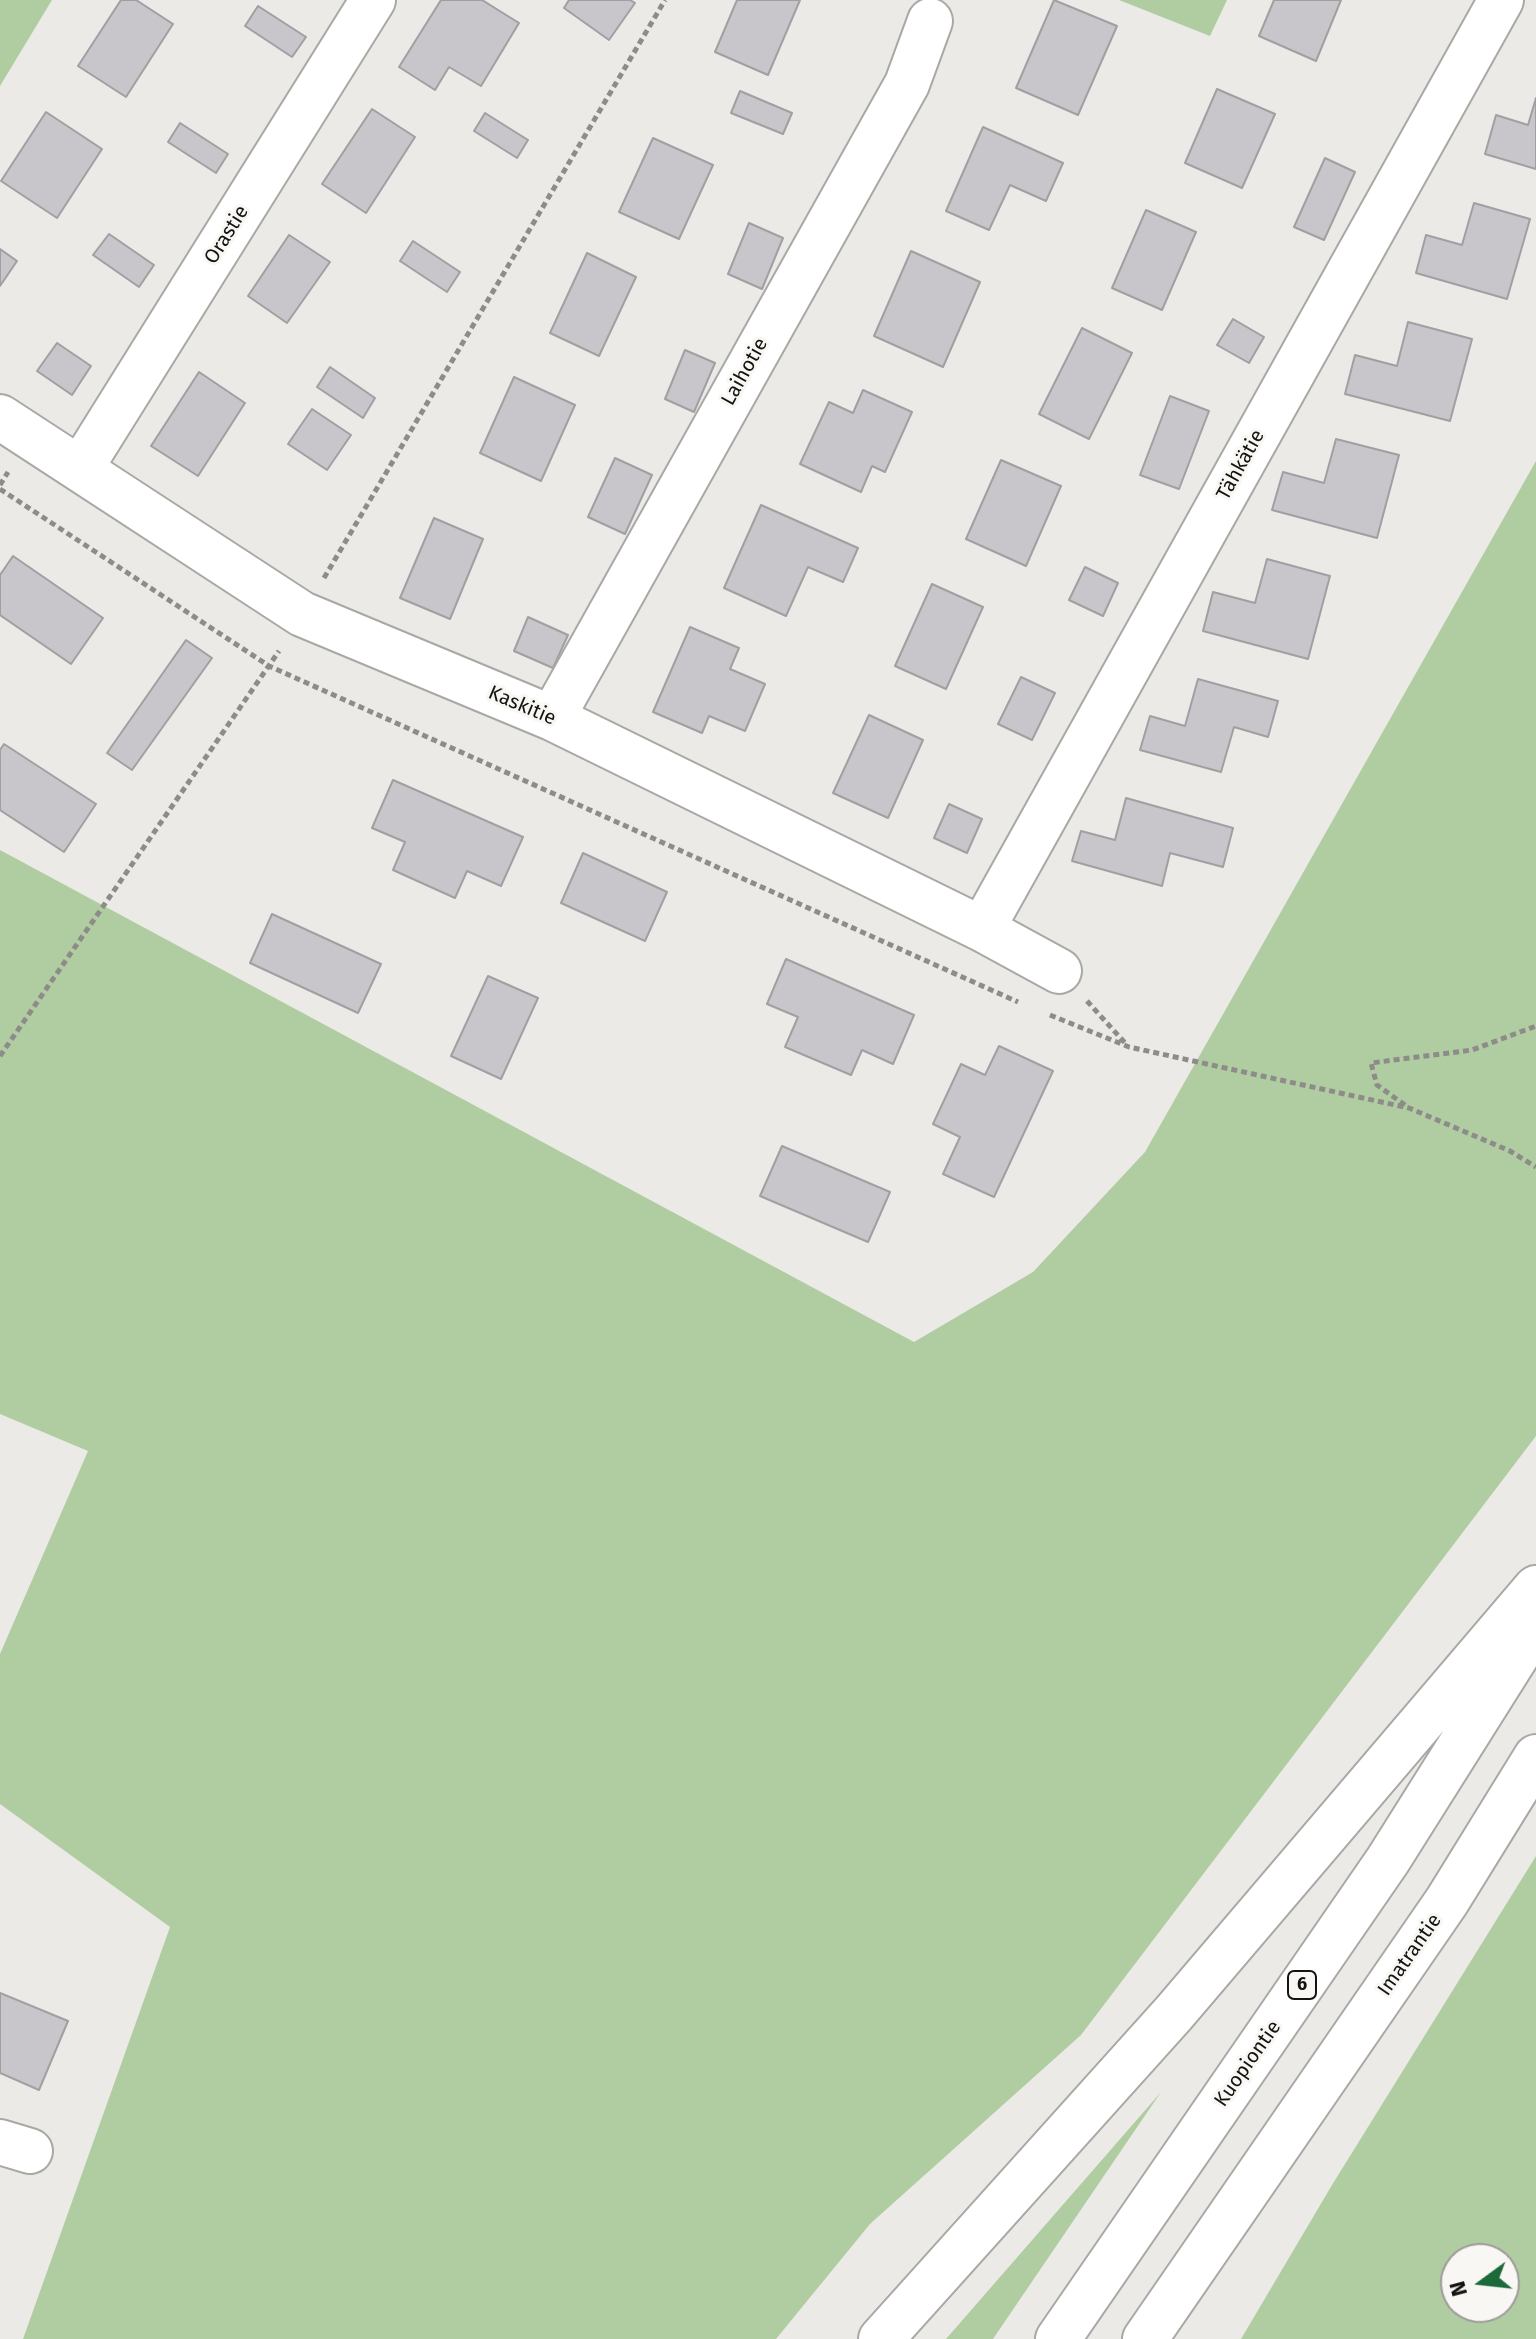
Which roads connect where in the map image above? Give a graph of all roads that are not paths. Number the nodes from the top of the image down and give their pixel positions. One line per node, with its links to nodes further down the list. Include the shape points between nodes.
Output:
1 (373, 0): 5 (main road, Orastie)
2 (1501, 0): 7 (main road, Tähkätie)
3 (930, 21): 6 (main road, Laihotie, via 907,84)
4 (0, 417): 5 (main road, Kaskitie)
5 (80, 469): 6 (main road, Kaskitie, via 302,614)
6 (552, 718): 7 (main road, Kaskitie)
7 (982, 929): 8 (main road, Kaskitie)
8 (1059, 971)
9 (1536, 1588): 13 (main road, via 1174,2013)
10 (1536, 1625): 14 (main road, Kuopiontie / 6, via 1388,1860)
11 (1536, 1757): 12 (main road, Imatrantie, via 1447,1901)
12 (1277, 2148): 15 (main road); 16 (main road)
13 (881, 2339)
14 (1058, 2339)
15 (1145, 2339)
16 (1166, 2339)

